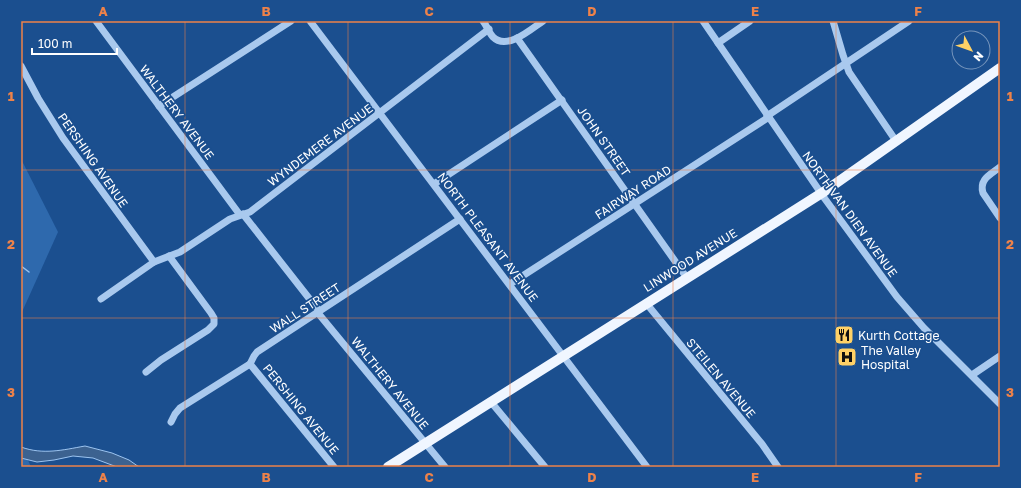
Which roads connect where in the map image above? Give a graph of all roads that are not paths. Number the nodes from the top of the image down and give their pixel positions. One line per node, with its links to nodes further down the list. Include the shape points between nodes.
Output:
1 (96, 21): 17 (street, WALTHERY AVENUE)
2 (291, 21): 17 (street)
3 (310, 21): 18 (street, NORTH PLEASANT AVENUE)
4 (483, 21): 10 (street)
5 (543, 21): 11 (street)
6 (703, 21): 12 (street, NORTH VAN DIEN AVENUE)
7 (750, 21): 12 (street)
8 (832, 21): 13 (street)
9 (909, 21): 13 (street, FAIRWAY ROAD)
10 (489, 30): 11 (street, via 495,39 500,41); 18 (street, WYNDEMERE AVENUE)
11 (517, 38): 16 (street, JOHN STREET)
12 (718, 43): 19 (street, NORTH VAN DIEN AVENUE)
13 (845, 64): 19 (street, FAIRWAY ROAD); 20 (street)
14 (21, 66): 29 (street, PERSHING AVENUE, via 63,138)
15 (1000, 68): 20 (main road, LINWOOD AVENUE)
16 (562, 100): 22 (street); 24 (street, JOHN STREET)
17 (159, 106): 25 (street, WALTHERY AVENUE)
18 (380, 113): 22 (street, NORTH PLEASANT AVENUE); 25 (street, WYNDEMERE AVENUE, via 250,212)
19 (768, 116): 23 (street, NORTH VAN DIEN AVENUE); 24 (street, FAIRWAY ROAD)
20 (896, 141): 23 (main road, LINWOOD AVENUE)
21 (1000, 167): 26 (street, via 986,177 982,184 983,194)
22 (434, 184): 27 (street, NORTH PLEASANT AVENUE)
23 (820, 193): 30 (main road, LINWOOD AVENUE); 39 (street, NORTH VAN DIEN AVENUE, via 897,297 924,328)
24 (635, 204): 30 (street, JOHN STREET); 31 (street, FAIRWAY ROAD)
25 (242, 215): 28 (street, WYNDEMERE AVENUE, via 230,219 180,252); 34 (street, WALTHERY AVENUE)
26 (1000, 218)
27 (460, 219): 31 (street, NORTH PLEASANT AVENUE); 34 (street, WALL STREET)
28 (169, 256): 29 (street, WYNDEMERE AVENUE); 38 (street, via 214,318 214,324)
29 (154, 262): 32 (street, WYNDEMERE AVENUE)
30 (687, 278): 33 (main road, LINWOOD AVENUE)
31 (510, 284): 35 (street, NORTH PLEASANT AVENUE)
32 (101, 299)
33 (646, 303): 35 (main road, LINWOOD AVENUE); 49 (street, STEILEN AVENUE)
34 (318, 312): 37 (street, WALL STREET, via 257,352); 43 (street, WALTHERY AVENUE)
35 (564, 356): 40 (main road, LINWOOD AVENUE); 48 (street, NORTH PLEASANT AVENUE)
36 (1000, 356): 39 (street)
37 (250, 364): 42 (street, WALL STREET, via 180,408); 44 (street, PERSHING AVENUE)
38 (146, 372)
39 (972, 374): 41 (street, NORTH VAN DIEN AVENUE)
40 (491, 402): 43 (main road, LINWOOD AVENUE); 47 (street)
41 (1000, 404)
42 (171, 422)
43 (425, 444): 45 (main road, LINWOOD AVENUE); 46 (street, WALTHERY AVENUE)
44 (334, 467)
45 (388, 467)
46 (444, 467)
47 (545, 467)
48 (647, 467)
49 (778, 467)

